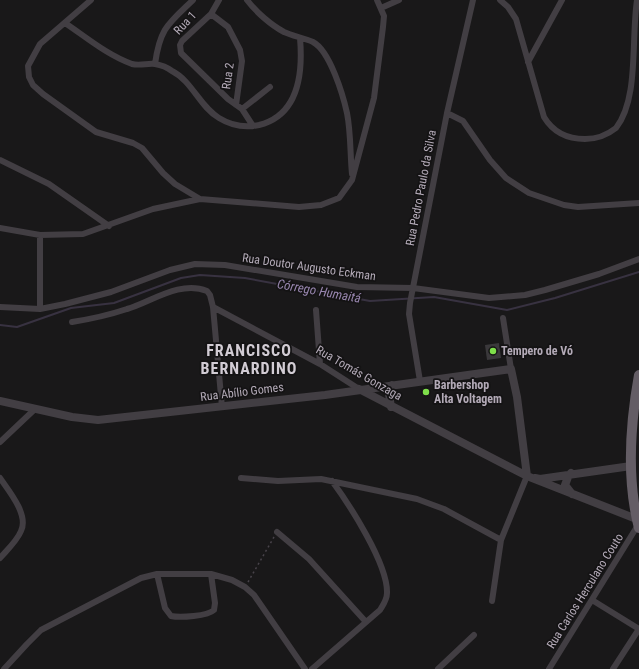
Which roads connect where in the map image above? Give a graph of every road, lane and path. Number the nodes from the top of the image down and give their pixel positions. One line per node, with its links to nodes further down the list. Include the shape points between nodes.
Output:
1 (91, 0): 13 (street)
2 (193, 0): 16 (street, via 162,32)
3 (219, 0): 12 (street, Rua 1)
4 (247, 0): 14 (street, via 277,26)
5 (377, 0): 11 (street)
6 (399, 0): 11 (street)
7 (473, 0): 20 (street, Rua Pedro Paulo da Silva)
8 (500, 0): 15 (street, via 516,19)
9 (562, 0): 15 (street)
10 (638, 0): 15 (street, via 637,78 634,97 623,121 604,136 580,139 553,129 544,117)
11 (381, 8): 23 (street, via 383,27 376,84)
12 (211, 14): 18 (street, Rua 2, via 228,27 240,50 242,61); 18 (street, Rua 1, via 182,41 180,50 182,56)
13 (65, 23): 16 (street, via 112,55 133,64); 24 (street, via 40,44 33,54 27,70 33,85 96,132 142,148 175,184)
14 (300, 38): 21 (street, via 300,75 292,100 280,116 271,122); 23 (street, via 313,42 318,47 328,61 341,92 347,114)
15 (528, 62)
16 (155, 64): 21 (street, via 174,71 219,118 239,126)
17 (270, 87): 19 (street)
18 (236, 105): 19 (street)
19 (242, 109): 21 (street)
20 (448, 113): 25 (street, via 463,121 506,178 529,193 578,207); 30 (street, Rua Pedro Paulo da Silva)
21 (253, 126)
22 (0, 160): 26 (street, via 49,184)
23 (352, 180): 24 (street, via 338,198 321,205 299,207)
24 (200, 199): 26 (street, via 153,209)
25 (639, 203)
26 (109, 226): 28 (street, via 83,234)
27 (0, 228): 28 (street)
28 (40, 235): 33 (street)
29 (639, 259): 30 (street, Rua Doutor Augusto Eckman, via 599,274 526,295 489,298)
30 (413, 288): 33 (street, Rua Doutor Augusto Eckman, via 357,287 225,265 195,264 87,299); 40 (street, Rua Pedro Paulo da Silva, via 410,314)
31 (0, 307): 33 (street, Rua Doutor Augusto Eckman)
32 (212, 307): 36 (street, via 207,291 181,290 129,309); 37 (street, Rua Tomás Gonzaga); 44 (street)
33 (40, 309)
34 (316, 310): 37 (street)
35 (503, 318): 38 (street)
36 (72, 322)
37 (320, 364): 42 (street, Rua Tomás Gonzaga)
38 (511, 369): 40 (street, Rua Abílio Gomes); 50 (street, via 517,397)
39 (639, 375): 48 (highway, via 631,437)
40 (420, 381): 41 (street, Rua Abílio Gomes)
41 (392, 385): 42 (street, Rua Abílio Gomes); 45 (street, via 389,394)
42 (359, 389): 44 (street, Rua Abílio Gomes); 45 (street, Rua Tomás Gonzaga)
43 (0, 401): 46 (street, Rua Abílio Gomes)
44 (222, 407): 46 (street, Rua Abílio Gomes, via 98,420)
45 (391, 407): 50 (street, Rua Tomás Gonzaga)
46 (35, 409): 47 (street)
47 (0, 442)
48 (635, 466): 49 (street); 55 (highway)
49 (571, 474): 50 (street, via 540,479); 54 (street, via 565,485)
50 (526, 476): 54 (street, Rua Tomás Gonzaga); 57 (street)
51 (0, 478): 58 (street, via 19,509 23,524 18,536)
52 (241, 478): 53 (street, via 278,481 312,478)
53 (332, 481): 57 (street, via 432,504); 64 (street, via 361,524 386,583 388,592 384,604)
54 (572, 494): 55 (street, Rua Tomás Gonzaga)
55 (638, 523): 62 (street, Rua Carlos Herculano Couto)
56 (277, 532): 61 (path); 64 (street, via 309,559)
57 (501, 540): 63 (street)
58 (0, 558)
59 (157, 574): 60 (street); 60 (street, via 165,608 171,616 180,617 208,614 214,610); 67 (street, via 130,582 41,630)
60 (211, 574): 61 (street)
61 (245, 587): 68 (street, via 260,603)
62 (592, 600): 65 (street); 71 (street, Rua Carlos Herculano Couto)
63 (492, 601)
64 (366, 622): 69 (street)
65 (639, 629): 72 (street)
66 (474, 635): 70 (street)
67 (4, 669)
68 (305, 669)
69 (312, 669)
70 (438, 669)
71 (549, 669)
72 (613, 669)

